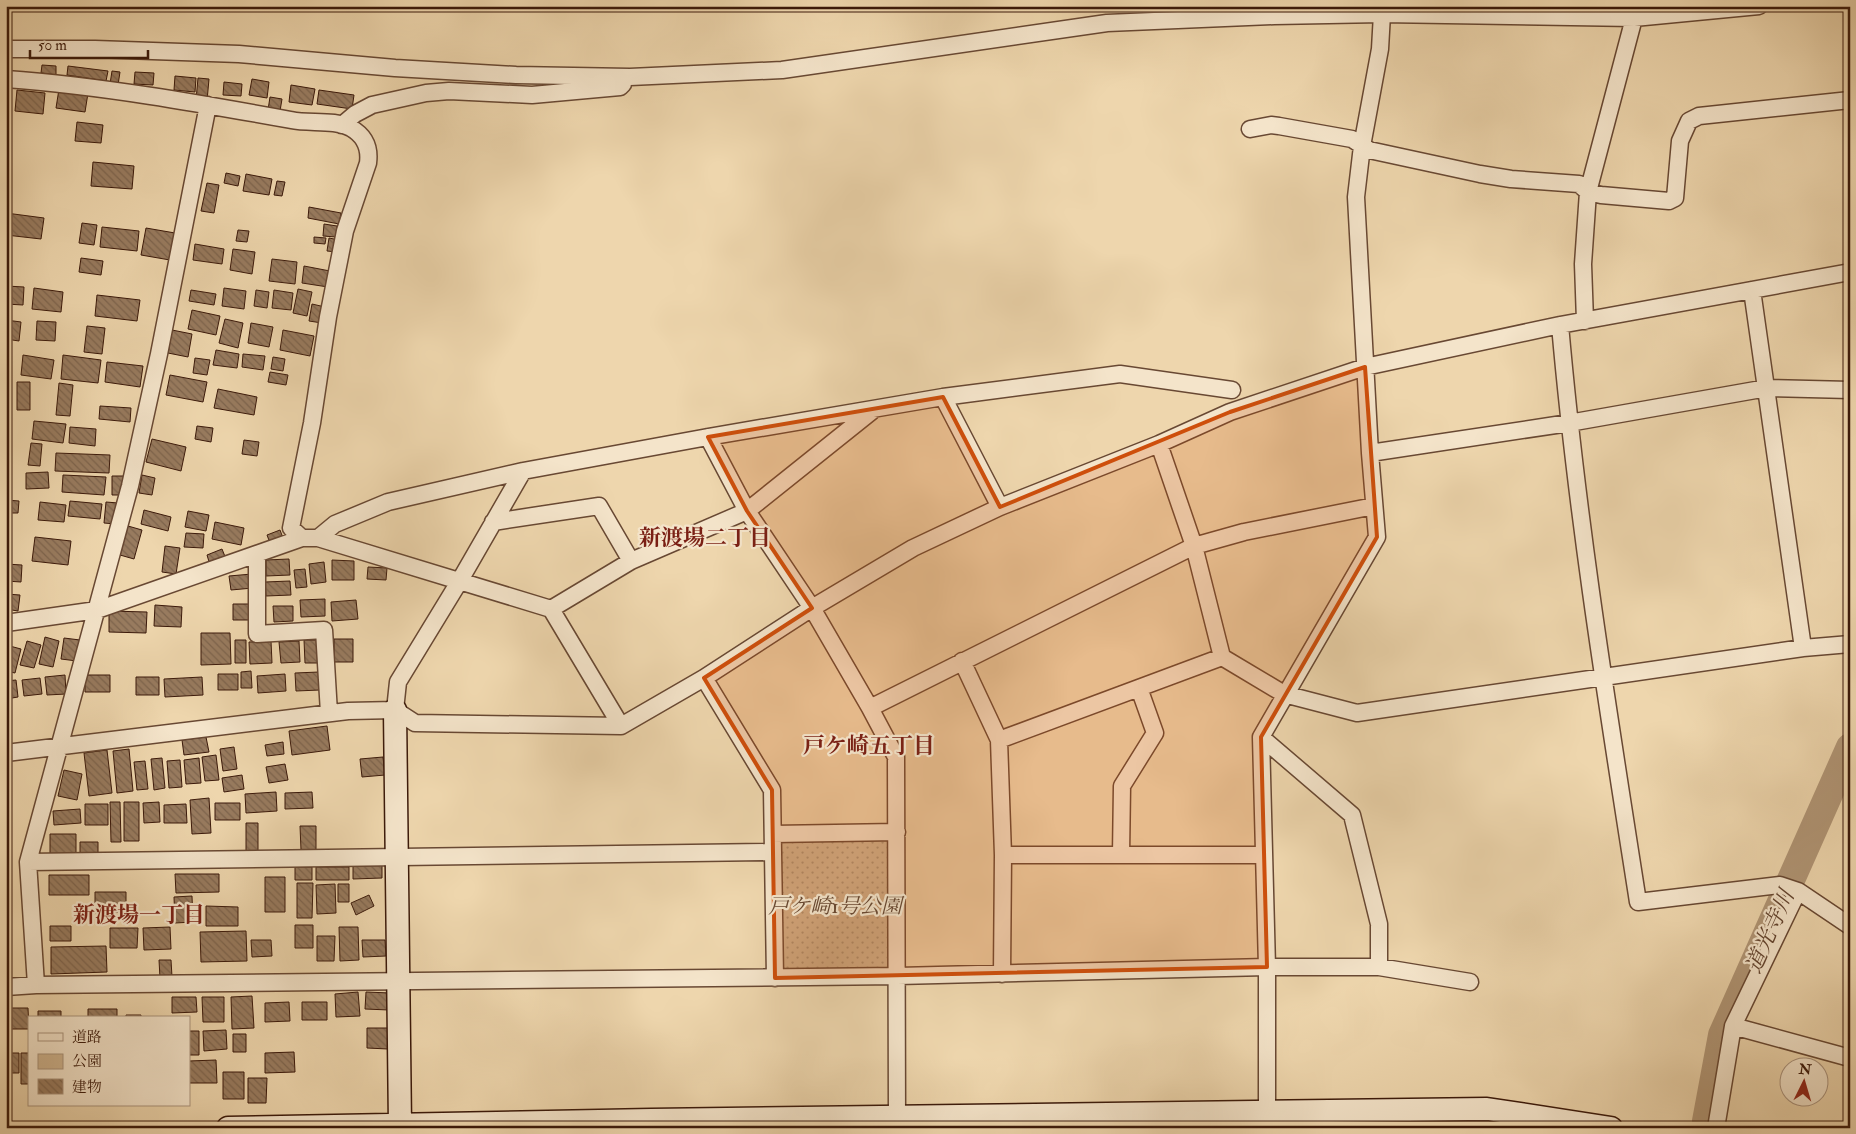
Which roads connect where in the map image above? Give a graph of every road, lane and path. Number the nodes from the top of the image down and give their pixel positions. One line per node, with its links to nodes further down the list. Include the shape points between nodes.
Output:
1 (1759, 6): 3 (street)
2 (1382, 14): 3 (street); 5 (street, via 1107,23 782,70); 11 (street, via 1380,49)
3 (1634, 18): 12 (street)
4 (6, 49): 5 (street, via 95,48 239,54 395,68)
5 (630, 77): 9 (street, via 620,87 532,95 426,93 372,105)
6 (6, 79): 8 (street)
7 (1850, 100): 12 (street, via 1699,116 1689,121 1680,141 1675,198 1669,201)
8 (208, 105): 9 (street, via 307,123); 38 (street, via 130,486)
9 (342, 125): 32 (street, via 361,136 369,152 345,231 292,528)
10 (1250, 129): 11 (street, via 1279,126 1352,139)
11 (1362, 146): 12 (street, via 1480,174 1579,184); 17 (street, via 1356,197)
12 (1588, 192): 15 (street, via 1583,264)
13 (1850, 272): 14 (street)
14 (1752, 290): 15 (street); 18 (street)
15 (1585, 322): 16 (street)
16 (1560, 325): 17 (street); 23 (street)
17 (1365, 367): 25 (street, via 1230,412); 26 (street)
18 (1767, 388): 20 (street); 23 (street); 42 (street)
19 (1232, 390): 21 (street, via 1120,374)
20 (1850, 390)
21 (942, 397): 22 (street); 29 (street)
22 (874, 409): 24 (street); 30 (street)
23 (1569, 423): 26 (street); 46 (street)
24 (708, 437): 27 (street); 30 (street)
25 (1159, 444): 29 (street); 33 (street)
26 (1370, 452): 28 (street)
27 (523, 472): 31 (street); 32 (street, via 388,502)
28 (1374, 506): 33 (street, via 1244,532); 48 (street, via 1377,537)
29 (1000, 507): 37 (street, via 913,548)
30 (747, 511): 35 (street); 37 (street)
31 (493, 522): 35 (street, via 599,506); 36 (street)
32 (310, 538): 34 (street); 36 (street)
33 (1194, 546): 43 (street); 44 (street)
34 (257, 555): 38 (street); 51 (street, via 257,634 324,630)
35 (631, 562): 39 (street)
36 (460, 582): 39 (street); 50 (street, via 398,682)
37 (812, 608): 45 (street); 49 (street)
38 (97, 610): 40 (street); 55 (street)
39 (551, 610): 52 (street)
40 (6, 624)
41 (1850, 644): 42 (street)
42 (1803, 648): 46 (street)
43 (1222, 657): 47 (street); 48 (street)
44 (962, 661): 49 (street); 54 (street)
45 (704, 678): 52 (street); 58 (street, via 772,790)
46 (1603, 678): 48 (street, via 1357,713); 65 (street, via 1638,902 1780,885)
47 (1139, 688): 54 (street); 61 (street, via 1155,733 1122,786)
48 (1284, 694): 53 (street)
49 (870, 708): 57 (street, via 896,757)
50 (395, 710): 51 (street); 52 (street, via 416,723); 63 (street)
51 (329, 713): 55 (street)
52 (621, 726)
53 (1261, 737): 62 (street); 68 (street, via 1352,815 1379,924)
54 (999, 740): 60 (street)
55 (59, 745): 56 (street); 64 (street)
56 (6, 753)
57 (897, 832): 58 (street); 70 (street)
58 (773, 834): 59 (street)
59 (773, 852): 63 (street); 71 (street)
60 (1003, 855): 61 (street); 69 (street)
61 (1121, 855): 62 (street)
62 (1263, 855): 67 (street)
63 (396, 856): 64 (street); 72 (street)
64 (28, 862): 74 (street)
65 (1797, 891): 66 (street); 76 (street)
66 (1850, 926)
67 (1267, 967): 68 (street); 69 (street); 78 (street)
68 (1379, 967): 73 (street)
69 (1002, 974): 70 (street)
70 (898, 976): 71 (street); 79 (street)
71 (775, 978): 72 (street)
72 (398, 980): 74 (street); 80 (street)
73 (1470, 982)
74 (36, 985): 75 (street)
75 (6, 987)
76 (1733, 1026): 77 (street); 83 (street)
77 (1850, 1058)
78 (1267, 1120): 79 (street); 82 (street, via 1487,1109)
79 (897, 1122): 80 (street)
80 (400, 1127): 81 (street)
81 (228, 1128)
82 (1611, 1128)
83 (1716, 1128)

